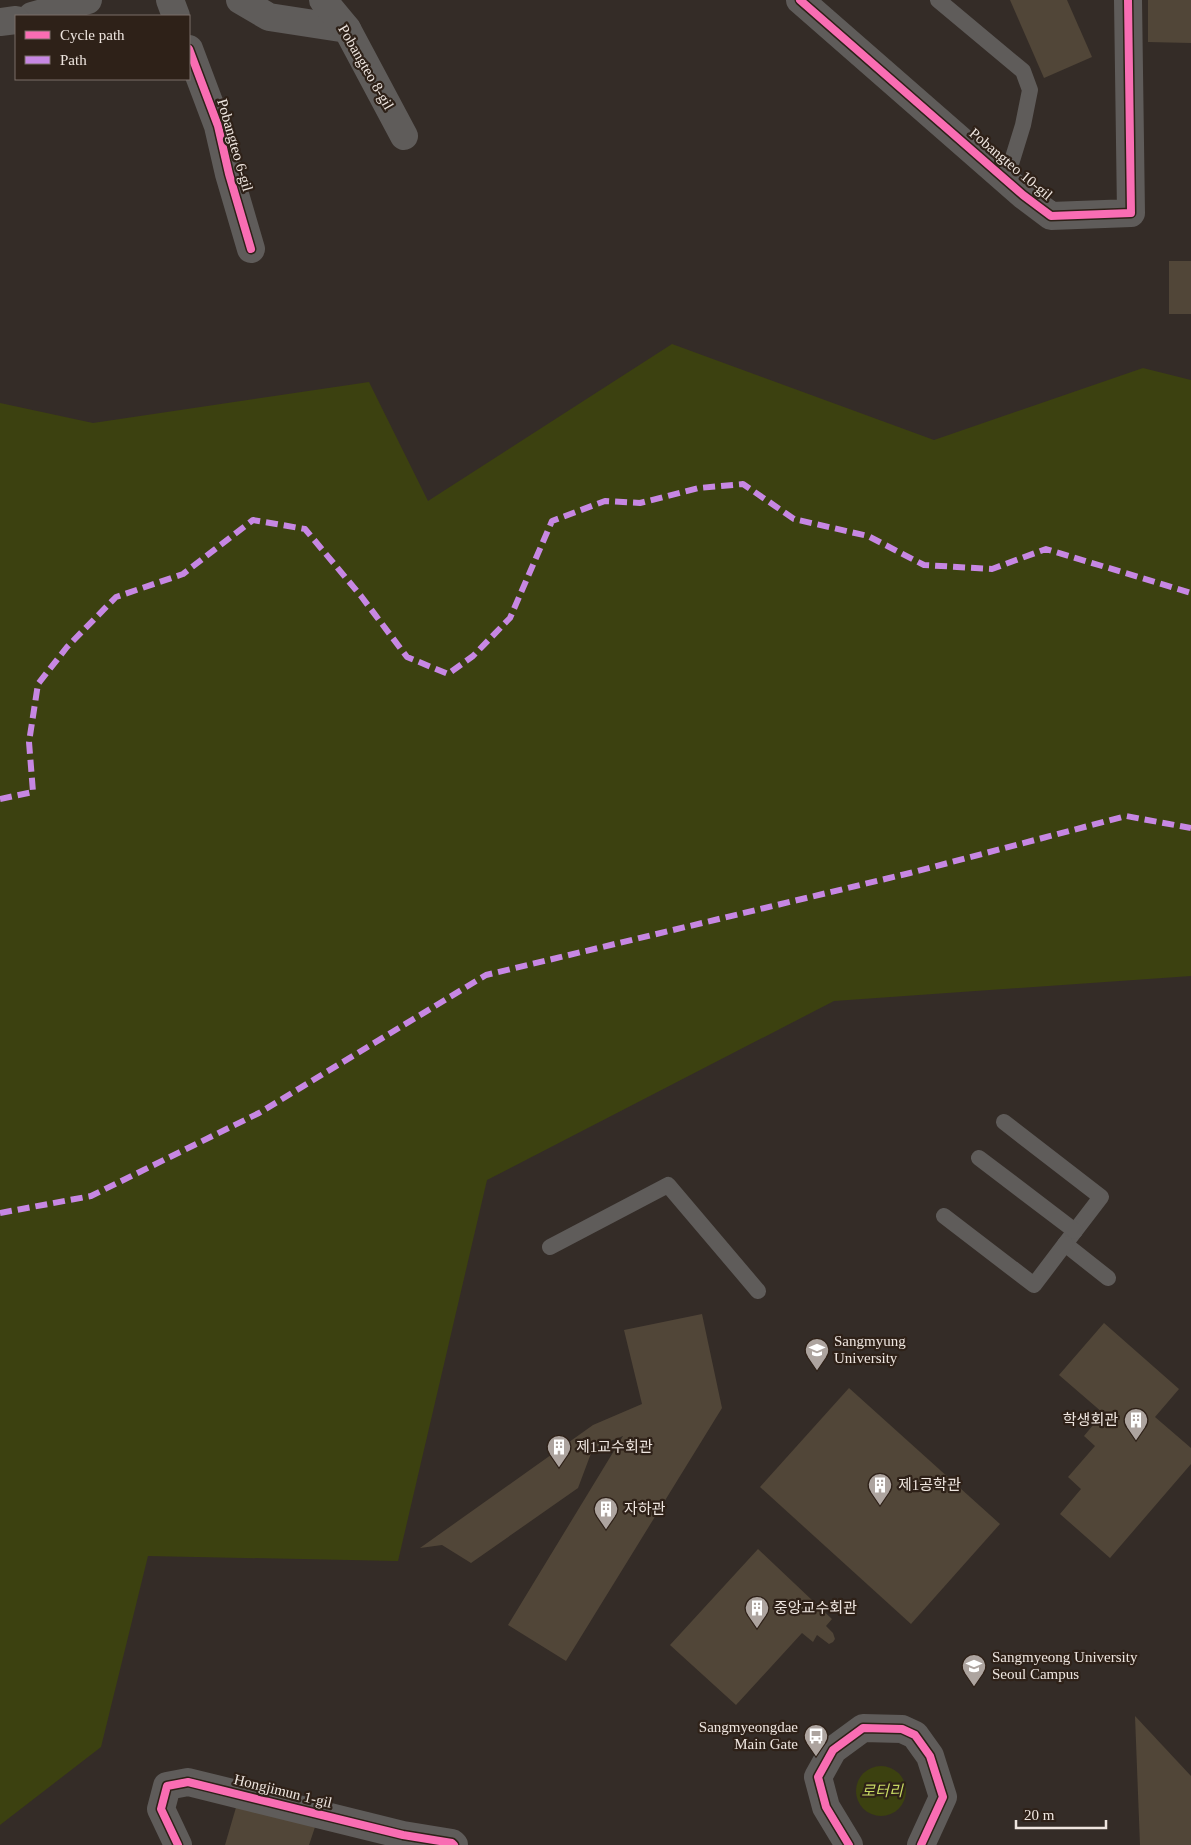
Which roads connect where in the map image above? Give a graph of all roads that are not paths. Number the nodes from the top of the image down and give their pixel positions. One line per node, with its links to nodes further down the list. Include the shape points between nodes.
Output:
1 (88, 0): 8 (street)
2 (170, 0): 9 (street)
3 (240, 0): 12 (street, via 269,17)
4 (323, 0): 12 (street, Pobangteo 8-gil)
5 (800, 0): 15 (street, Pobangteo 10-gil)
6 (938, 0): 15 (lane, via 1023,71 1030,90 1023,126)
7 (1128, 0): 15 (street, Pobangteo 10-gil, via 1131,213 1051,216)
8 (36, 15)
9 (176, 15)
10 (15, 20): 11 (street)
11 (0, 22)
12 (348, 29): 14 (street, Pobangteo 8-gil)
13 (190, 52): 16 (street, Pobangteo 6-gil, via 218,126 228,174)
14 (404, 136)
15 (1006, 180)
16 (251, 249)
17 (1004, 1122): 20 (lane, via 1102,1196)
18 (979, 1158): 20 (lane)
19 (944, 1216): 21 (lane, via 1034,1285)
20 (1075, 1231): 21 (lane)
21 (1065, 1244): 23 (lane)
22 (550, 1247): 24 (lane, via 668,1185)
23 (1108, 1278)
24 (758, 1291)
25 (178, 1845): 26 (street, Hongjimun 1-gil, via 161,1809 167,1786 188,1782)
26 (454, 1845)
27 (849, 1845): 28 (street, via 826,1807 818,1777 833,1750 863,1728 902,1728 915,1735 930,1756 943,1797)
28 (921, 1845)

